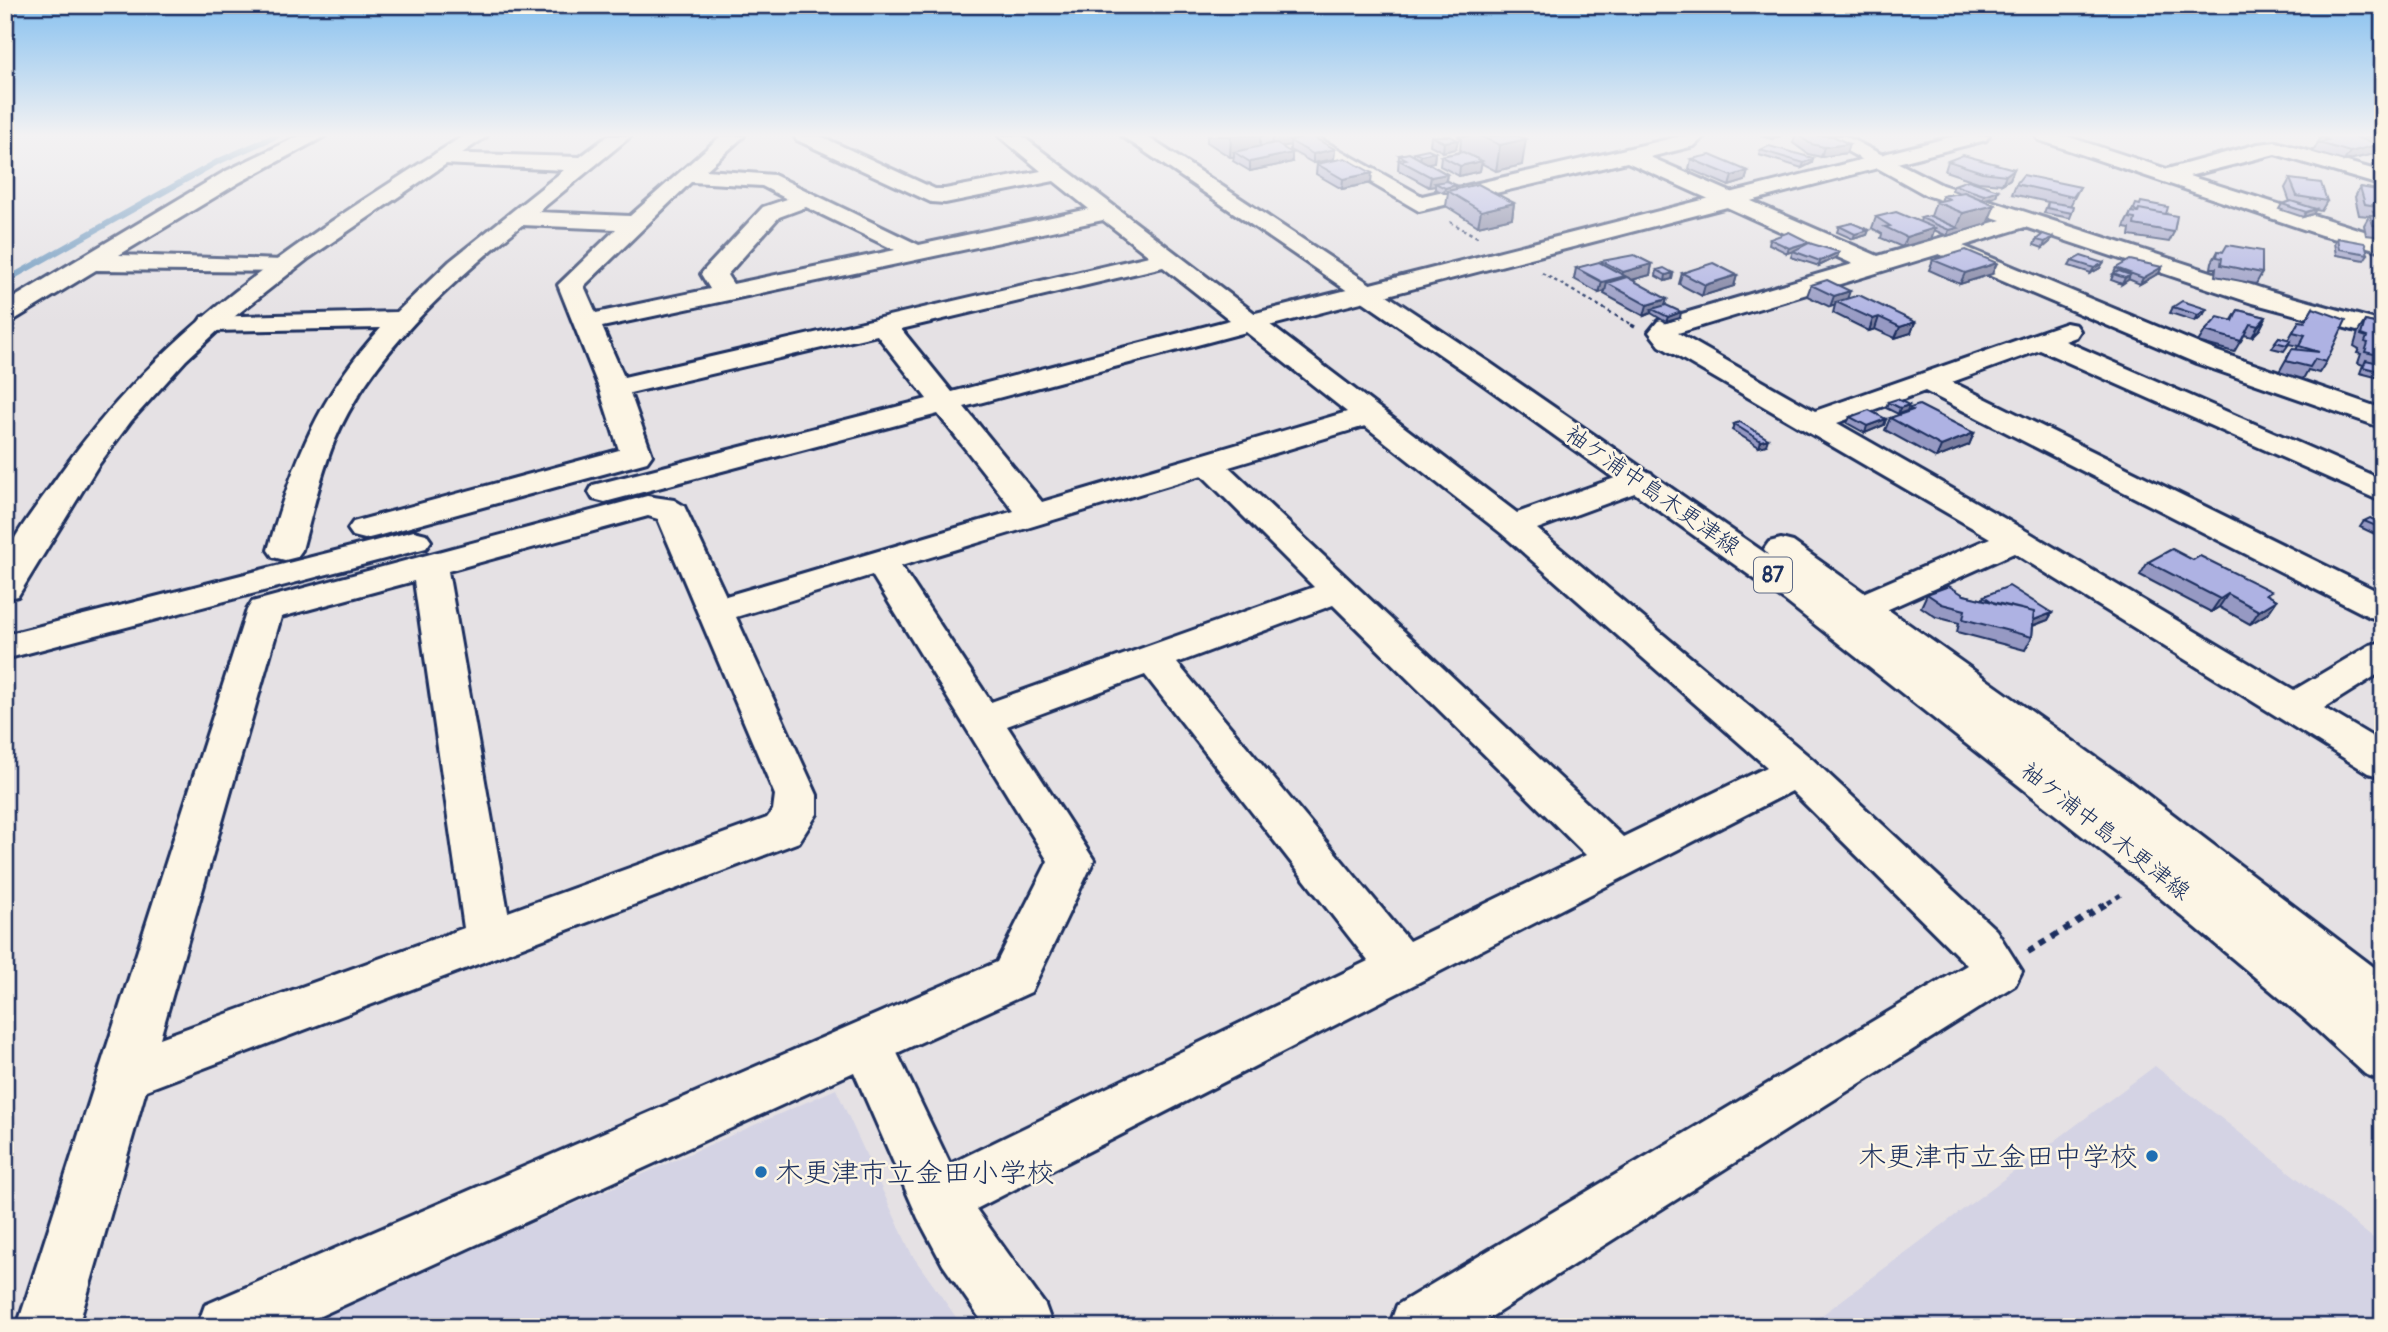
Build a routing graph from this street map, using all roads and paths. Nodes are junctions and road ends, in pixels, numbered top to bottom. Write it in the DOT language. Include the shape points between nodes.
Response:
graph roads {
  1 [pos="197,198"];
  2 [pos="385,198"];
  3 [pos="543,198"];
  4 [pos="662,198"];
  5 [pos="804,198"];
  6 [pos="1090,198"];
  7 [pos="1232,198"];
  8 [pos="1250,198"];
  9 [pos="1409,198"];
  10 [pos="1445,198"];
  11 [pos="1726,198"];
  12 [pos="1737,198"];
  13 [pos="1959,198"];
  14 [pos="2233,198"];
  15 [pos="808,200"];
  16 [pos="1730,200"];
  17 [pos="1419,204"];
  18 [pos="1108,212"];
  19 [pos="518,218"];
  20 [pos="2025,220"];
  21 [pos="636,223"];
  22 [pos="1482,240"];
  23 [pos="2383,244"];
  24 [pos="1940,246"];
  25 [pos="914,254"];
  26 [pos="1167,259"];
  27 [pos="91,262"];
  28 [pos="1875,264"];
  29 [pos="283,267"];
  30 [pos="1538,271"];
  31 [pos="1380,290"];
  32 [pos="725,293"];
  33 [pos="5,314"];
  34 [pos="2109,316"];
  35 [pos="405,320"];
  36 [pos="211,323"];
  37 [pos="585,323"];
  38 [pos="1249,323"];
  39 [pos="884,326"];
  40 [pos="2383,330"];
  41 [pos="1663,332"];
  42 [pos="2041,340"];
  43 [pos="1928,381"];
  44 [pos="614,388"];
  45 [pos="945,404"];
  46 [pos="1369,415"];
  47 [pos="2383,419"];
  48 [pos="1814,421"];
  49 [pos="1208,464"];
  50 [pos="1640,480"];
  51 [pos="2383,492"];
  52 [pos="1035,515"];
  53 [pos="1513,526"];
  54 [pos="2016,539"];
  55 [pos="881,562"];
  56 [pos="429,564"];
  57 [pos="5,589"];
  58 [pos="1337,591"];
  59 [pos="1862,607"];
  60 [pos="2383,609"];
  61 [pos="715,611"];
  62 [pos="5,647"];
  63 [pos="2383,654"];
  64 [pos="1153,659"];
  65 [pos="2295,707"];
  66 [pos="982,720"];
  67 [pos="2383,762"];
  68 [pos="1797,770"];
  69 [pos="1616,857"];
  70 [pos="2122,894"];
  71 [pos="489,938"];
  72 [pos="1401,965"];
  73 [pos="1998,971"];
  74 [pos="2383,1003"];
  75 [pos="867,1044"];
  76 [pos="2383,1058"];
  77 [pos="122,1075"];
  78 [pos="938,1199"];
  79 [pos="47,1327"];
  80 [pos="227,1327"];
  81 [pos="1023,1327"];
  82 [pos="1419,1327"];
  1 -- 27 [label="street"];
  2 -- 29 [label="street"];
  3 -- 19 [label="street"];
  4 -- 21 [label="street"];
  5 -- 15 [label="street"];
  6 -- 18 [label="street"];
  7 -- 31 [label="street, 袖ケ浦中島木更津線 / 87"];
  8 -- 31 [label="street, 袖ケ浦中島木更津線 / 87"];
  9 -- 17 [label="street"];
  10 -- 17 [label="street"];
  11 -- 16 [label="street"];
  12 -- 16 [label="street"];
  13 -- 20 [label="street"];
  14 -- 23 [label="street"];
  15 -- 25 [label="street"];
  15 -- 32 [label="street" via="771,212 713,274"];
  16 -- 28 [label="street"];
  16 -- 31 [label="street"];
  17 -- 22 [label="path"];
  18 -- 25 [label="street"];
  18 -- 26 [label="street"];
  19 -- 21 [label="street"];
  19 -- 35 [label="street" via="461,264"];
  20 -- 24 [label="street"];
  20 -- 40 [label="street" via="2261,297"];
  21 -- 37 [label="street" via="571,285"];
  24 -- 28 [label="street"];
  24 -- 34 [label="street"];
  25 -- 32 [label="street"];
  26 -- 38 [label="street"];
  26 -- 39 [label="street"];
  27 -- 29 [label="street"];
  27 -- 33 [label="street"];
  28 -- 41 [label="street"];
  29 -- 36 [label="street"];
  30 -- 41 [label="path" via="1632,326"];
  31 -- 38 [label="street"];
  31 -- 50 [label="street, 袖ケ浦中島木更津線 / 87"];
  31 -- 59 [label="street, 袖ケ浦中島木更津線 / 87" via="1581,409"];
  32 -- 37 [label="street"];
  34 -- 42 [label="street"];
  34 -- 47 [label="street" via="2206,357"];
  35 -- 36 [label="street"];
  35 -- 44 [label="street" via="327,424 306,474 285,550 636,455"];
  36 -- 57 [label="street" via="141,391 99,440 62,491"];
  37 -- 44 [label="street"];
  38 -- 45 [label="street"];
  38 -- 46 [label="street"];
  39 -- 44 [label="street"];
  39 -- 45 [label="street"];
  41 -- 48 [label="street"];
  42 -- 43 [label="street"];
  42 -- 51 [label="street"];
  43 -- 48 [label="street"];
  43 -- 60 [label="street"];
  45 -- 52 [label="street"];
  45 -- 62 [label="street"];
  46 -- 49 [label="street"];
  46 -- 53 [label="street"];
  48 -- 54 [label="street"];
  49 -- 52 [label="street"];
  49 -- 58 [label="street"];
  50 -- 53 [label="street"];
  50 -- 76 [label="street, 袖ケ浦中島木更津線 / 87" via="1797,592 2167,877"];
  52 -- 55 [label="street"];
  53 -- 68 [label="street"];
  54 -- 59 [label="street"];
  54 -- 65 [label="street"];
  55 -- 61 [label="street"];
  55 -- 66 [label="street"];
  56 -- 61 [label="street" via="647,506 662,507 672,513"];
  56 -- 71 [label="street"];
  56 -- 77 [label="street" via="265,610"];
  58 -- 64 [label="street"];
  58 -- 69 [label="street"];
  59 -- 74 [label="street, 袖ケ浦中島木更津線 / 87" via="2114,792"];
  61 -- 71 [label="street" via="796,795 795,814 783,830"];
  63 -- 65 [label="street"];
  64 -- 66 [label="street"];
  64 -- 72 [label="street"];
  65 -- 67 [label="street"];
  66 -- 75 [label="street" via="1071,860 1014,977"];
  68 -- 69 [label="street"];
  68 -- 73 [label="street" via="1979,944"];
  69 -- 72 [label="street"];
  70 -- 73 [label="path"];
  71 -- 77 [label="street"];
  72 -- 78 [label="street"];
  73 -- 82 [label="street"];
  75 -- 78 [label="street"];
  75 -- 80 [label="street"];
  77 -- 79 [label="street"];
  78 -- 81 [label="street" via="964,1245"];
}
